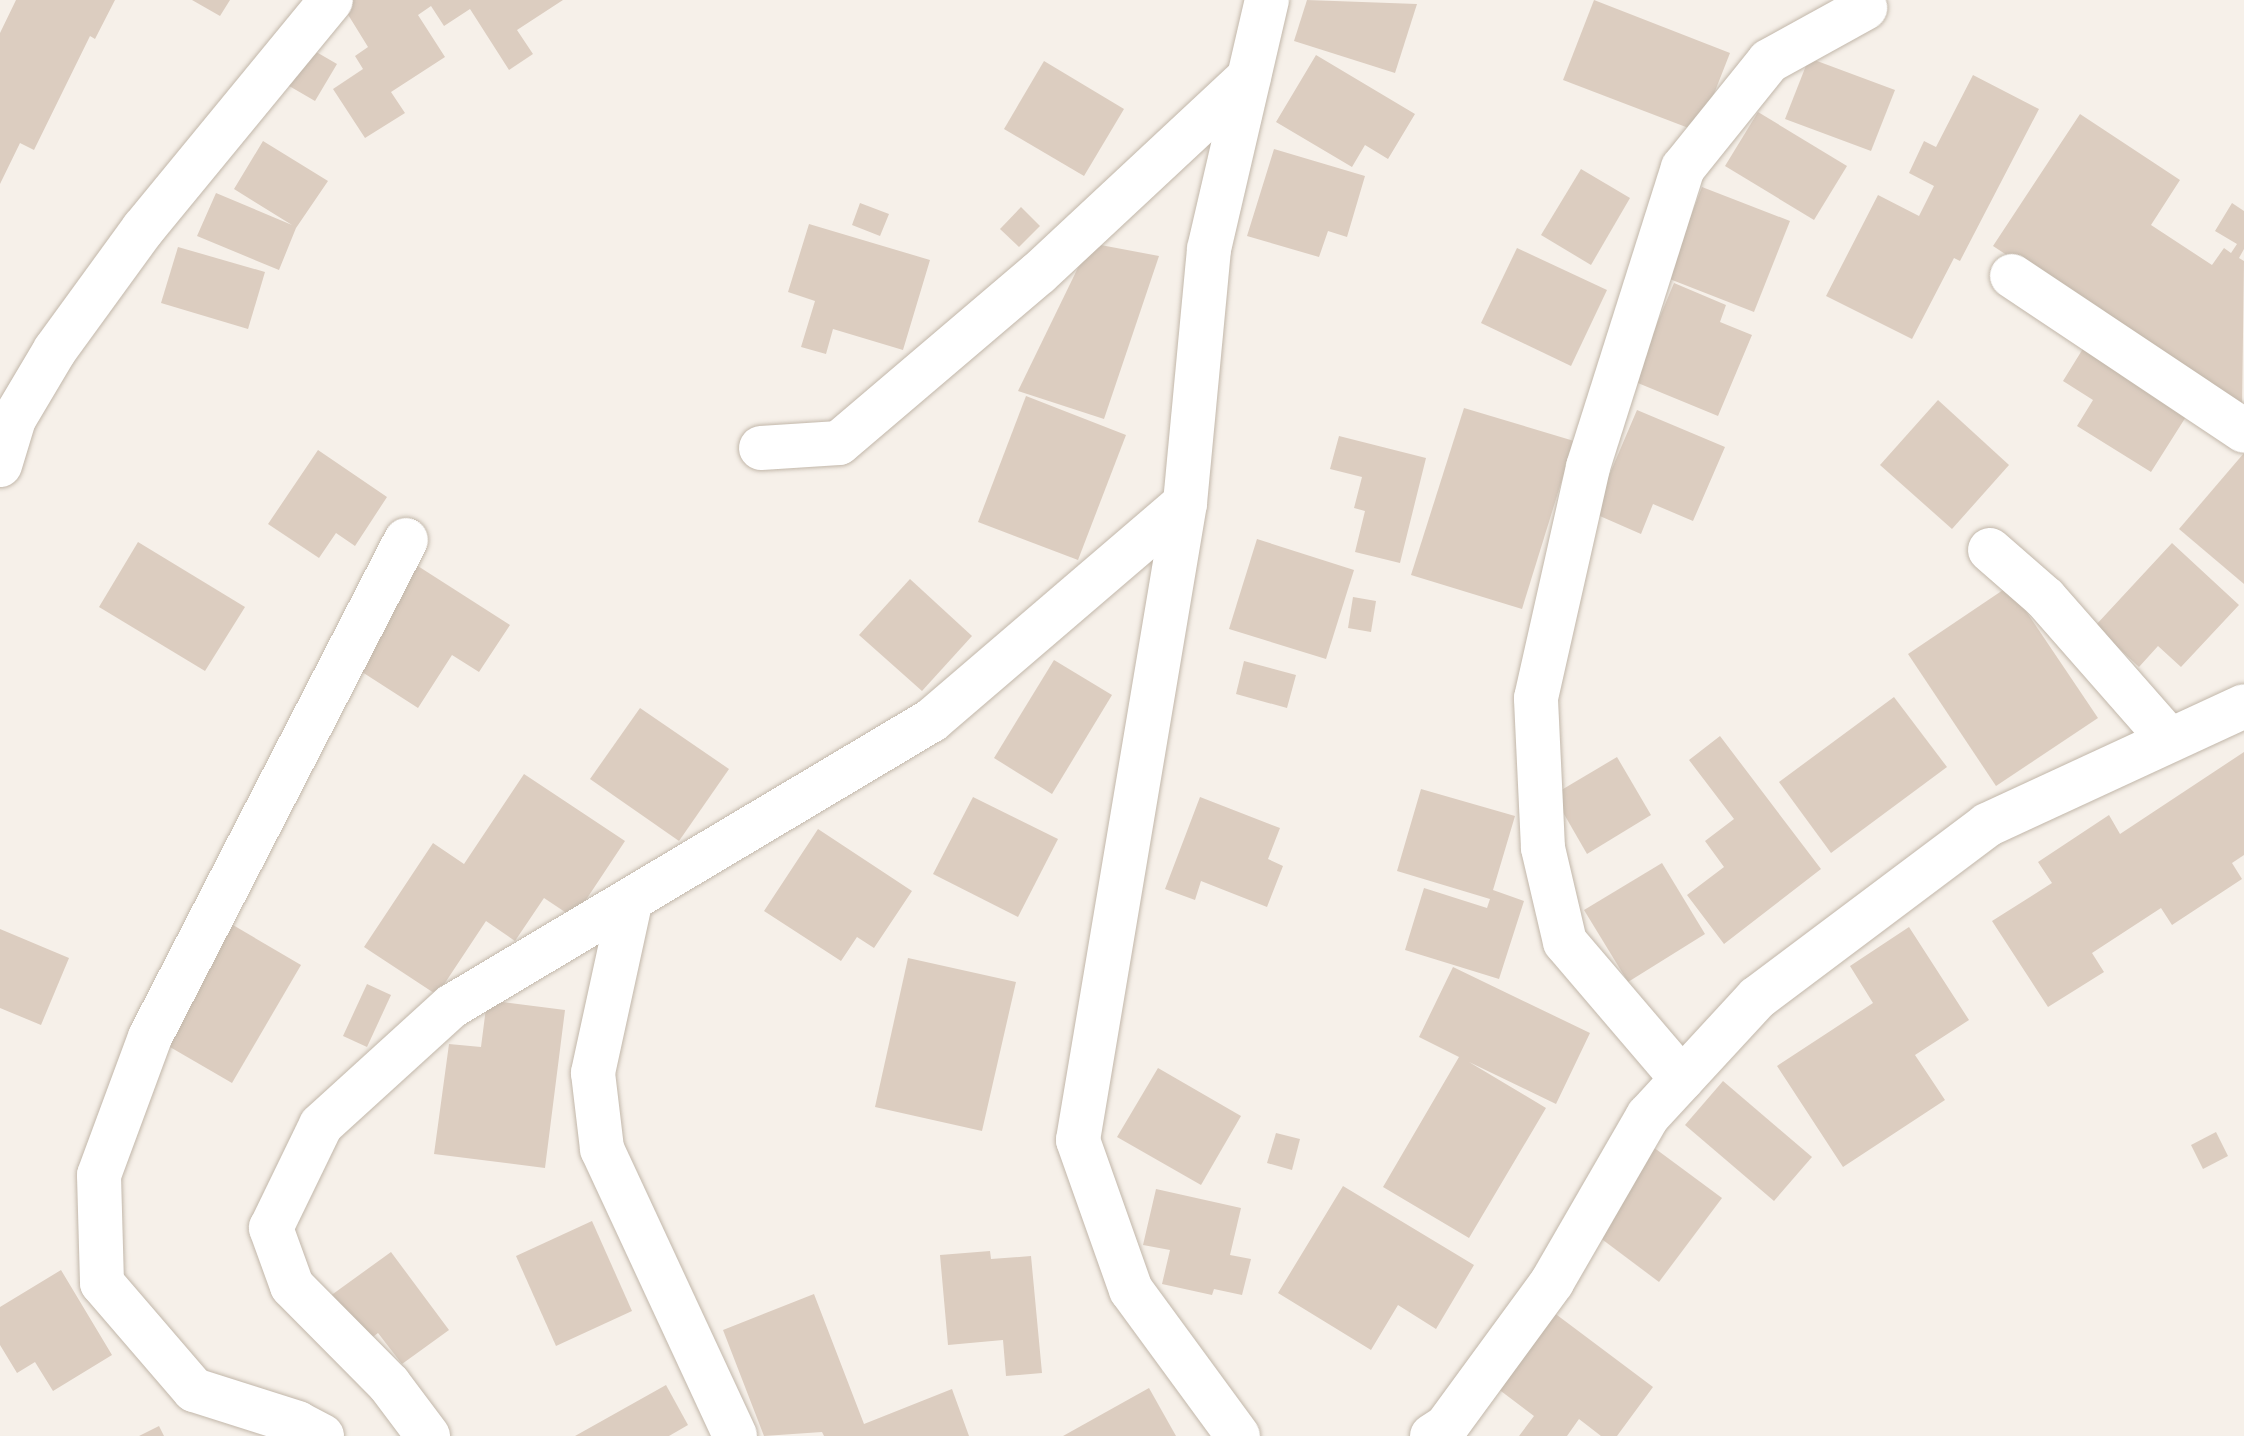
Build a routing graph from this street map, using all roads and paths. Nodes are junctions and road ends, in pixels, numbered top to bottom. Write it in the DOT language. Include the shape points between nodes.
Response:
graph roads {
  1 [pos="331,0"];
  2 [pos="1267,0"];
  3 [pos="1865,8"];
  4 [pos="1249,77"];
  5 [pos="2012,276"];
  6 [pos="2244,431"];
  7 [pos="761,448"];
  8 [pos="0,465"];
  9 [pos="1185,503"];
  10 [pos="406,540"];
  11 [pos="1990,550"];
  12 [pos="2244,706"];
  13 [pos="2167,737"];
  14 [pos="630,903"];
  15 [pos="1682,1079"];
  16 [pos="322,1436"];
  17 [pos="428,1436"];
  18 [pos="735,1436"];
  19 [pos="1238,1436"];
  20 [pos="1432,1436"];
  1 -- 8 [label="street" via="143,229 55,350 14,419"];
  2 -- 4 [label="street"];
  3 -- 15 [label="street" via="1769,61 1683,168 1588,467 1536,698 1543,848 1565,942"];
  4 -- 7 [label="street" via="1039,273 839,443"];
  4 -- 9 [label="street" via="1209,249"];
  5 -- 6 [label="street"];
  9 -- 14 [label="street" via="932,720"];
  9 -- 19 [label="street" via="1078,1140 1131,1290"];
  10 -- 16 [label="street" via="150,1037 99,1175 102,1283 194,1390 298,1423"];
  11 -- 13 [label="street" via="2045,598"];
  12 -- 13 [label="street"];
  13 -- 15 [label="street" via="1987,825 1757,998"];
  14 -- 17 [label="street" via="452,1006 321,1125 271,1228 292,1286 389,1384"];
  14 -- 18 [label="street" via="593,1073 602,1149"];
  15 -- 20 [label="street" via="1648,1116 1552,1282 1446,1427"];
}
